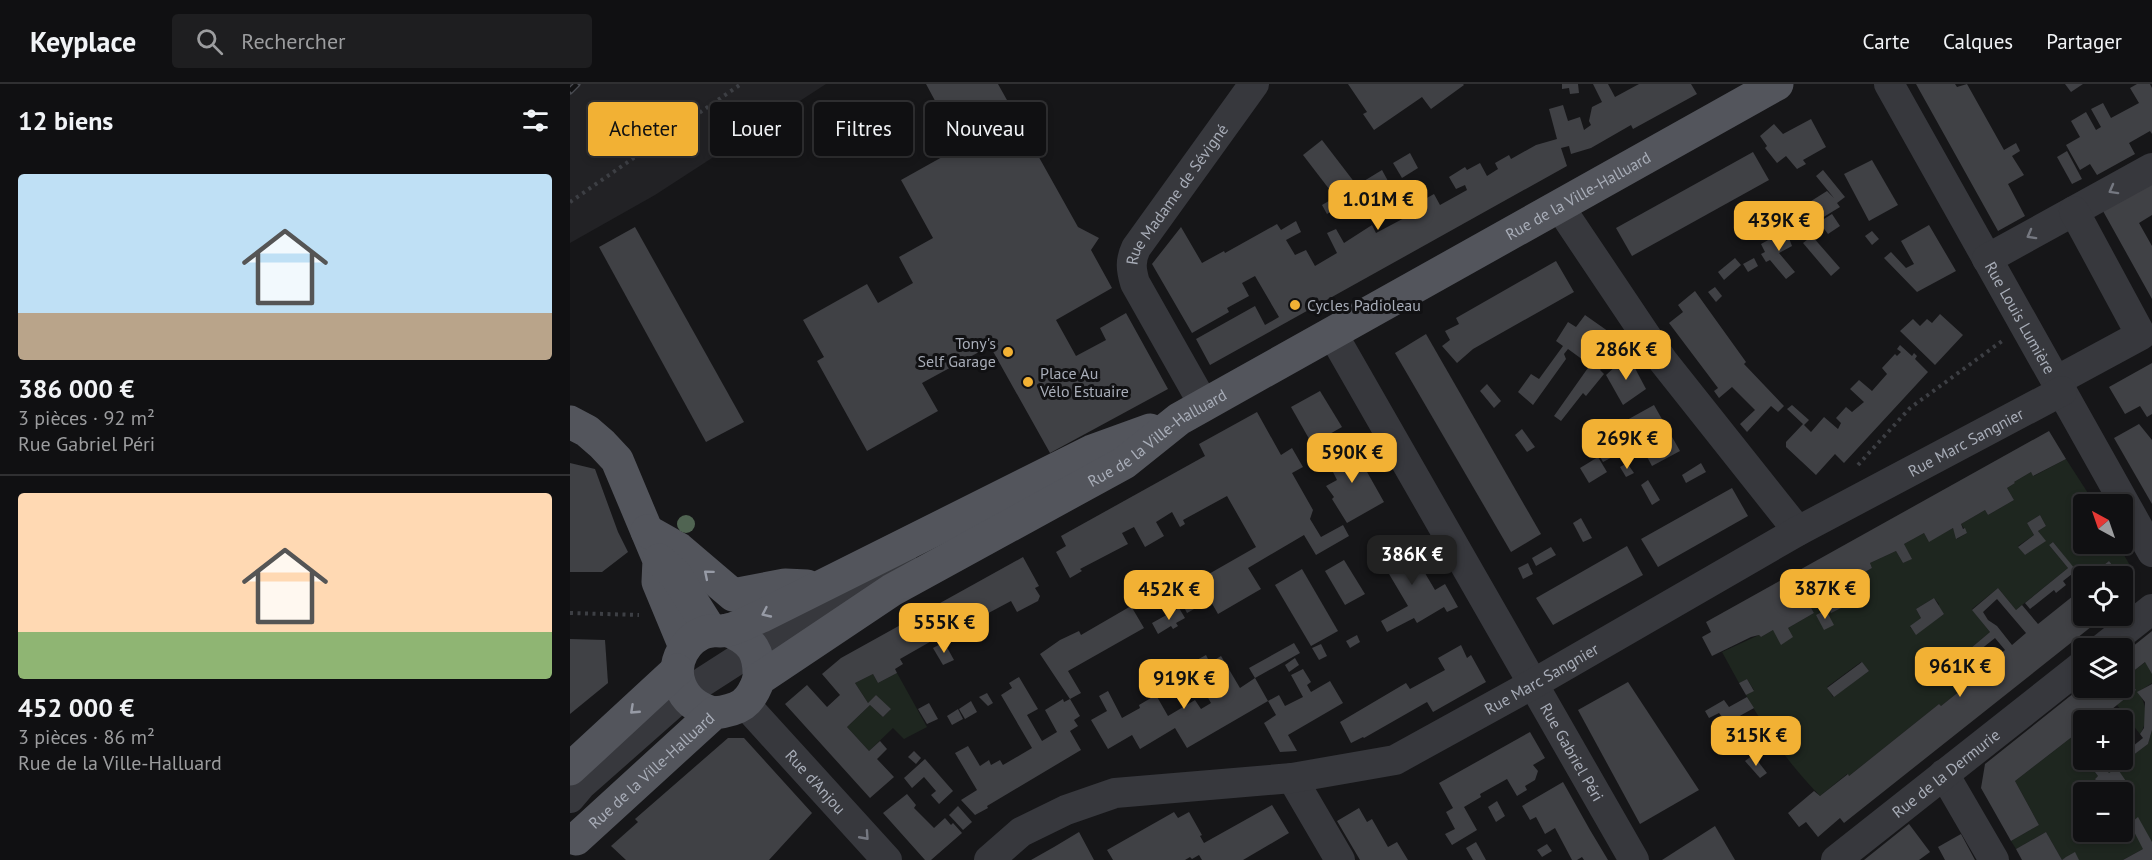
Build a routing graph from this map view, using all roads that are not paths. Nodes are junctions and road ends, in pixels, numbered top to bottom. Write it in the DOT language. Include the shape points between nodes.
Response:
graph roads {
  1 [pos="1254,84"];
  2 [pos="1777,84"];
  3 [pos="1889,84"];
  4 [pos="2152,168"];
  5 [pos="1559,206"];
  6 [pos="2074,211"];
  7 [pos="1987,258"];
  8 [pos="1332,333"];
  9 [pos="2059,386"];
  10 [pos="1192,412"];
  11 [pos="570,422"];
  12 [pos="1798,531"];
  13 [pos="653,545"];
  14 [pos="2152,552"];
  15 [pos="820,587"];
  16 [pos="2152,609"];
  17 [pos="2116,638"];
  18 [pos="697,654"];
  19 [pos="2073,673"];
  20 [pos="753,677"];
  21 [pos="1533,684"];
  22 [pos="714,713"];
  23 [pos="570,769"];
  24 [pos="1944,774"];
  25 [pos="1292,778"];
  26 [pos="570,798"];
  27 [pos="573,841"];
  28 [pos="886,860"];
  29 [pos="989,860"];
  30 [pos="1340,860"];
  31 [pos="1634,860"];
  32 [pos="1836,860"];
  33 [pos="1994,860"];
  1 -- 10 [label="street, Rue Madame de Sévigné" via="1136,248 1130,266"];
  2 -- 5 [label="main road, Rue de la Ville-Halluard"];
  3 -- 7 [label="street, Rue Louis Lumière"];
  4 -- 6 [label="street, one-way"];
  5 -- 8 [label="main road, Rue de la Ville-Halluard"];
  5 -- 12 [label="street" via="1663,361"];
  6 -- 7 [label="street, one-way"];
  6 -- 9 [label="street, Rue Marc Sangnier" via="2141,335"];
  7 -- 9 [label="street, Rue Louis Lumière"];
  8 -- 10 [label="main road, Rue de la Ville-Halluard"];
  8 -- 21 [label="street, Rue Gabriel Péri"];
  9 -- 12 [label="street, Rue Marc Sangnier"];
  9 -- 14 [label="street, Rue Louis Lumière"];
  10 -- 15 [label="main road" via="1092,451"];
  10 -- 20 [label="main road, Rue de la Ville-Halluard" via="1124,463 892,590"];
  11 -- 13 [label="main road" via="587,431 617,460"];
  12 -- 21 [label="street, Rue Marc Sangnier"];
  15 -- 13 [label="main road, one-way" via="785,585 732,595 679,549"];
  13 -- 18 [label="main road" via="658,582"];
  15 -- 18 [label="main road, one-way"];
  16 -- 17 [label="street"];
  18 -- 20 [label="street"];
  18 -- 20 [label="main road" via="747,640"];
  18 -- 22 [label="main road" via="692,703"];
  18 -- 23 [label="main road, one-way"];
  18 -- 26 [label="street"];
  19 -- 24 [label="street, Rue de la Dermurie"];
  20 -- 22 [label="main road, Rue de la Ville-Halluard" via="730,711"];
  20 -- 28 [label="street, Rue d'Anjou, one-way"];
  21 -- 25 [label="street, Rue Marc Sangnier" via="1395,759"];
  21 -- 31 [label="street, Rue Gabriel Péri"];
  22 -- 27 [label="main road, Rue de la Ville-Halluard"];
  24 -- 32 [label="street, Rue de la Dermurie"];
  24 -- 33 [label="street"];
  25 -- 29 [label="street, Rue Marc Sangnier" via="1115,793 1066,810 1022,832"];
  25 -- 30 [label="street"];
}
